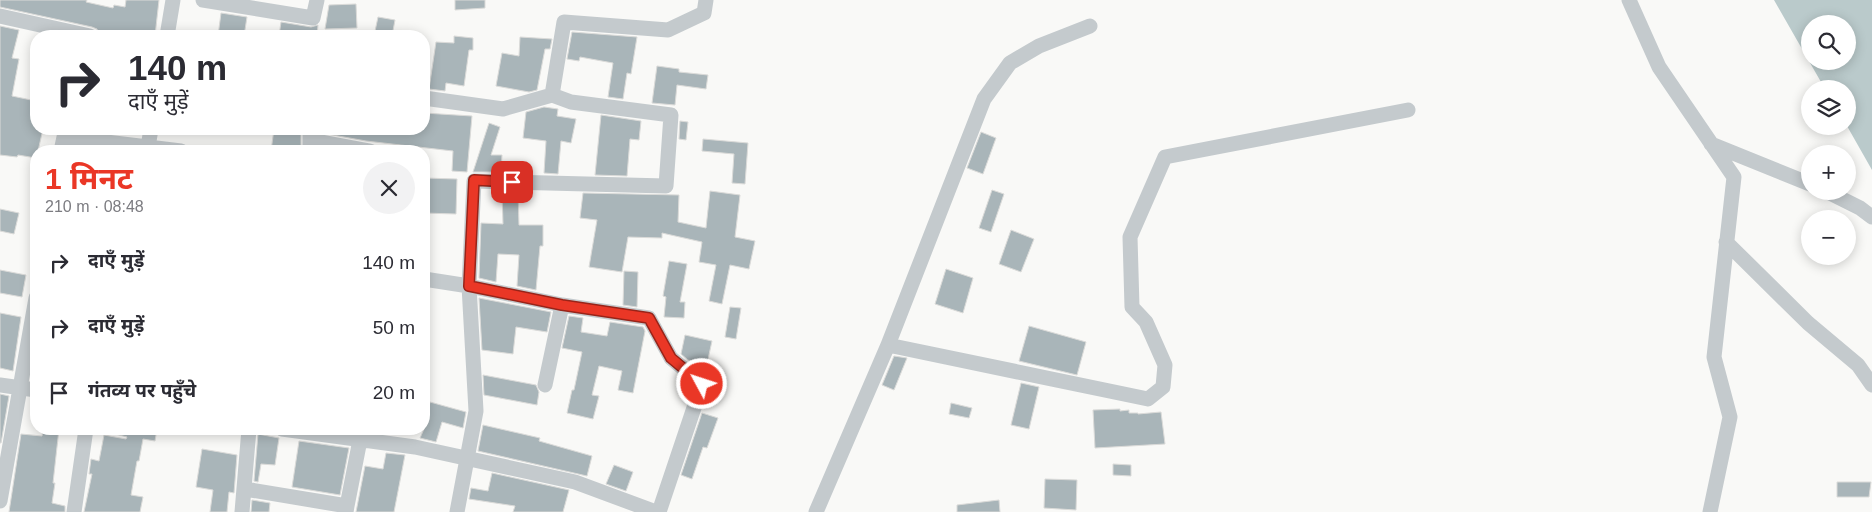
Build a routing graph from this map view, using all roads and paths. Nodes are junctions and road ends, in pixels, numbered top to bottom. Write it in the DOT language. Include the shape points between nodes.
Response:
graph roads {
  1 [pos="173,0"];
  2 [pos="203,0"];
  3 [pos="317,0"];
  4 [pos="706,0"];
  5 [pos="1629,0"];
  6 [pos="0,16"];
  7 [pos="1090,26"];
  8 [pos="63,30"];
  9 [pos="168,30"];
  10 [pos="552,95"];
  11 [pos="430,99"];
  12 [pos="1408,110"];
  13 [pos="310,140"];
  14 [pos="1711,144"];
  15 [pos="62,145"];
  16 [pos="131,145"];
  17 [pos="337,145"];
  18 [pos="1801,180"];
  19 [pos="1844,200"];
  20 [pos="1872,217"];
  21 [pos="1726,242"];
  22 [pos="430,280"];
  23 [pos="469,286"];
  24 [pos="562,305"];
  25 [pos="30,334"];
  26 [pos="888,345"];
  27 [pos="0,385"];
  28 [pos="544,385"];
  29 [pos="1872,385"];
  30 [pos="21,388"];
  31 [pos="30,389"];
  32 [pos="85,435"];
  33 [pos="250,435"];
  34 [pos="325,435"];
  35 [pos="360,440"];
  36 [pos="466,460"];
  37 [pos="245,489"];
  38 [pos="0,500"];
  39 [pos="347,509"];
  40 [pos="1714,511"];
  41 [pos="74,512"];
  42 [pos="242,512"];
  43 [pos="457,512"];
  44 [pos="658,512"];
  45 [pos="816,512"];
  1 -- 9 [label="street"];
  2 -- 3 [label="street" via="313,18"];
  4 -- 10 [label="street" via="704,13 668,30 564,22"];
  5 -- 14 [label="street" via="1659,67"];
  6 -- 8 [label="street"];
  7 -- 26 [label="street" via="1039,46 1010,64 984,99"];
  10 -- 11 [label="street" via="503,108"];
  10 -- 23 [label="street" via="571,102 671,115 666,186 474,180"];
  12 -- 26 [label="street" via="1165,157 1130,237 1132,307 1146,322 1165,365 1163,387 1148,399"];
  13 -- 17 [label="street"];
  14 -- 18 [label="street"];
  14 -- 21 [label="street" via="1734,177"];
  15 -- 16 [label="street" via="64,137"];
  19 -- 20 [label="street"];
  21 -- 29 [label="street" via="1808,323 1858,365"];
  21 -- 40 [label="street" via="1714,357 1730,417"];
  22 -- 23 [label="street"];
  23 -- 24 [label="street"];
  23 -- 36 [label="street" via="476,411"];
  24 -- 28 [label="street"];
  24 -- 44 [label="street" via="649,318 671,358 702,384"];
  25 -- 30 [label="street"];
  26 -- 45 [label="street"];
  27 -- 30 [label="street"];
  30 -- 31 [label="street"];
  30 -- 38 [label="street"];
  32 -- 41 [label="street"];
  33 -- 37 [label="street"];
  34 -- 35 [label="street"];
  35 -- 36 [label="street" via="414,447"];
  35 -- 39 [label="street"];
  36 -- 43 [label="street"];
  36 -- 44 [label="street" via="575,482"];
  37 -- 39 [label="street"];
  37 -- 42 [label="street"];
}
